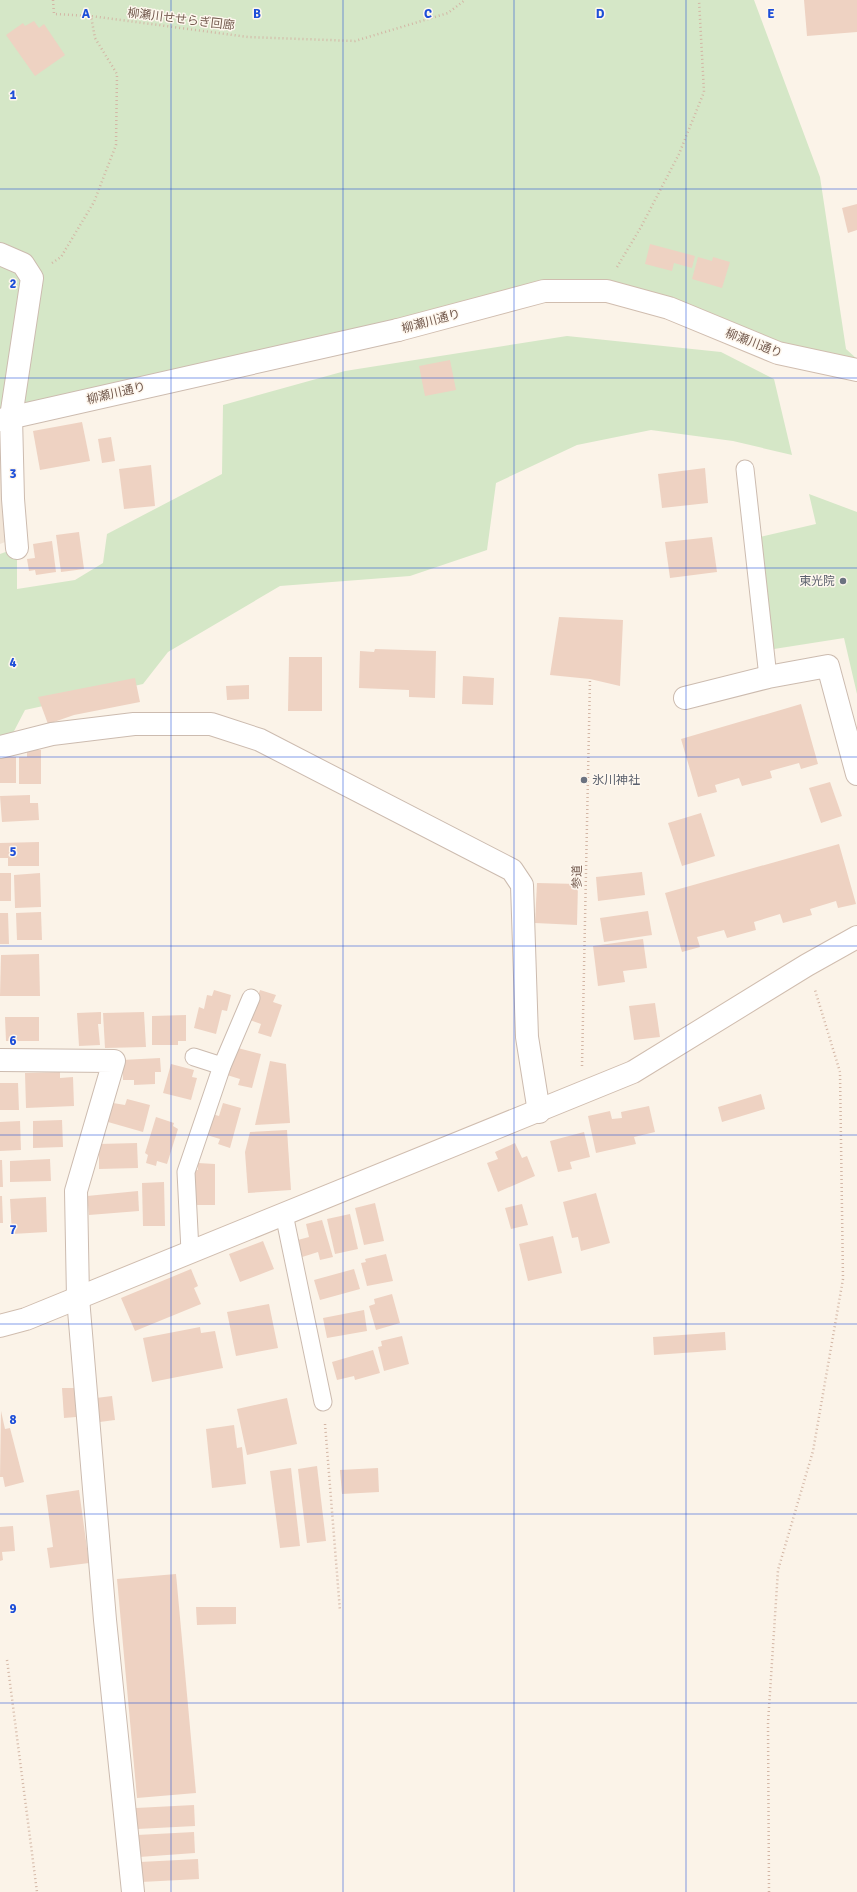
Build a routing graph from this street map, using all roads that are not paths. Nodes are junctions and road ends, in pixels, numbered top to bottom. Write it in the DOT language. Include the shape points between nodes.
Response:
graph roads {
  1 [pos="0,254"];
  2 [pos="857,370"];
  3 [pos="5,418"];
  4 [pos="745,469"];
  5 [pos="17,548"];
  6 [pos="768,677"];
  7 [pos="685,698"];
  8 [pos="0,747"];
  9 [pos="857,774"];
  10 [pos="857,937"];
  11 [pos="251,998"];
  12 [pos="194,1057"];
  13 [pos="0,1060"];
  14 [pos="222,1066"];
  15 [pos="539,1112"];
  16 [pos="284,1214"];
  17 [pos="190,1251"];
  18 [pos="78,1298"];
  19 [pos="0,1326"];
  20 [pos="323,1402"];
  21 [pos="133,1892"];
  1 -- 3 [label="street" via="23,264 32,278"];
  2 -- 3 [label="street, 柳瀬川通り" via="778,353 669,308 607,291 544,291 398,330"];
  3 -- 5 [label="street"];
  4 -- 6 [label="lane"];
  6 -- 7 [label="street"];
  6 -- 9 [label="street" via="828,666"];
  8 -- 15 [label="street" via="52,734 134,724 211,724 260,740 512,870 522,885 527,1037"];
  10 -- 15 [label="street" via="633,1072"];
  11 -- 14 [label="lane"];
  12 -- 14 [label="lane"];
  13 -- 18 [label="street" via="114,1061 76,1191"];
  14 -- 17 [label="lane" via="186,1172"];
  15 -- 16 [label="street"];
  16 -- 17 [label="street"];
  16 -- 20 [label="lane"];
  17 -- 18 [label="street"];
  18 -- 19 [label="street" via="26,1319"];
  18 -- 21 [label="street" via="105,1620"];
}
